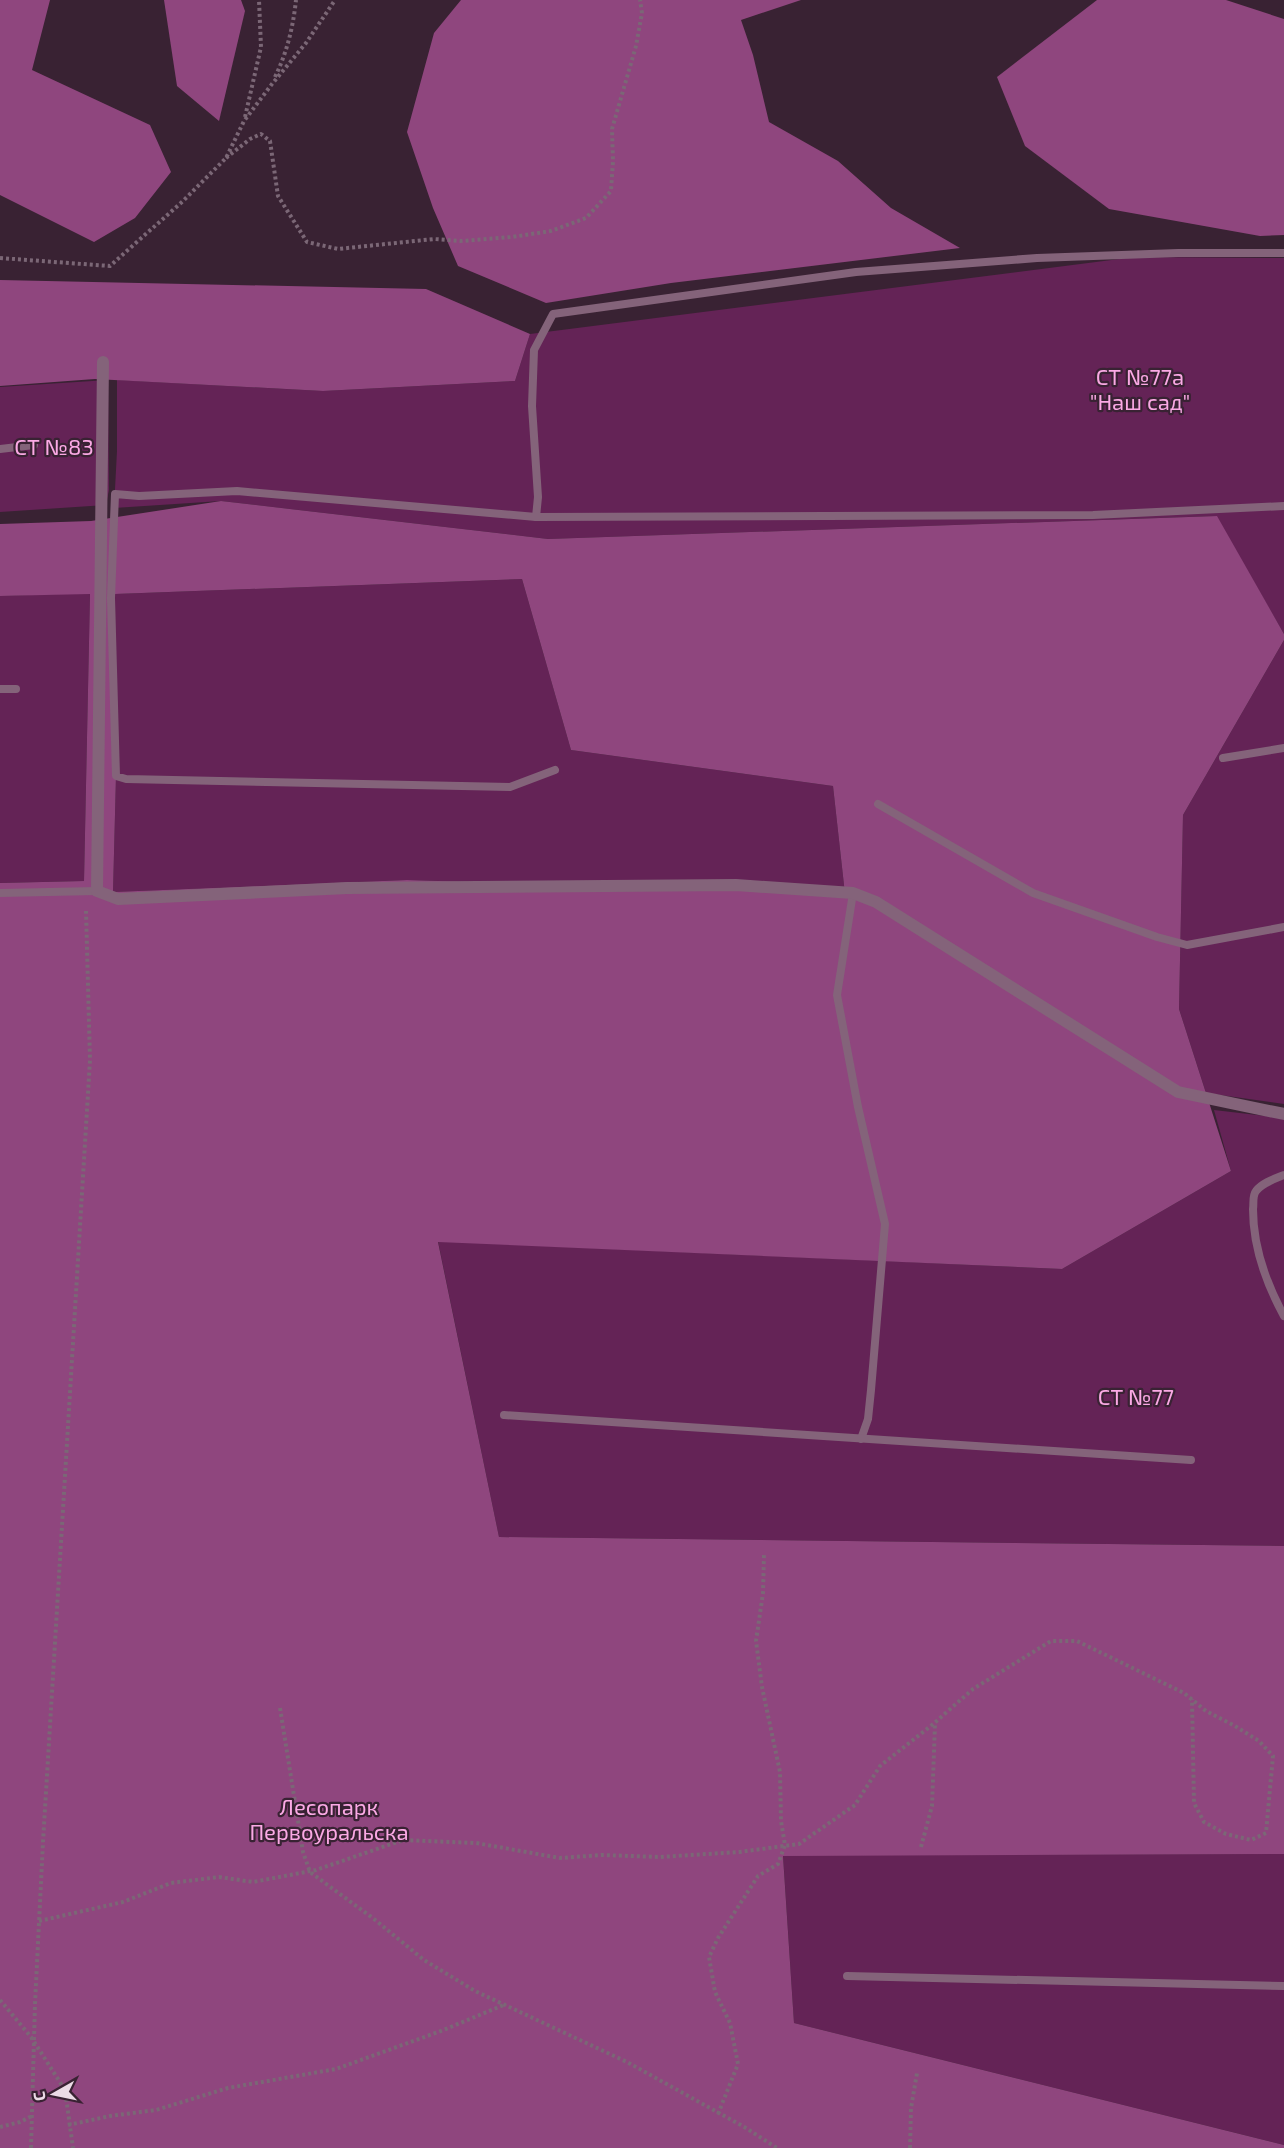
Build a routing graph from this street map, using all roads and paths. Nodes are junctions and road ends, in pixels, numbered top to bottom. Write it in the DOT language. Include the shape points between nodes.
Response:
graph roads {
  1 [pos="259,0"];
  2 [pos="296,0"];
  3 [pos="335,0"];
  4 [pos="640,0"];
  5 [pos="272,84"];
  6 [pos="244,121"];
  7 [pos="226,158"];
  8 [pos="1284,253"];
  9 [pos="0,258"];
  10 [pos="103,362"];
  11 [pos="34,445"];
  12 [pos="0,449"];
  13 [pos="1284,506"];
  14 [pos="536,517"];
  15 [pos="0,689"];
  16 [pos="16,689"];
  17 [pos="1284,748"];
  18 [pos="1223,758"];
  19 [pos="555,770"];
  20 [pos="878,804"];
  21 [pos="97,891"];
  22 [pos="0,893"];
  23 [pos="854,893"];
  24 [pos="86,911"];
  25 [pos="1284,927"];
  26 [pos="1284,1114"];
  27 [pos="1284,1175"];
  28 [pos="1284,1316"];
  29 [pos="504,1415"];
  30 [pos="861,1439"];
  31 [pos="1191,1460"];
  32 [pos="764,1555"];
  33 [pos="1192,1699"];
  34 [pos="280,1708"];
  35 [pos="935,1723"];
  36 [pos="785,1845"];
  37 [pos="921,1847"];
  38 [pos="310,1872"];
  39 [pos="39,1921"];
  40 [pos="847,1976"];
  41 [pos="1284,1986"];
  42 [pos="0,2000"];
  43 [pos="506,2004"];
  44 [pos="34,2041"];
  45 [pos="917,2073"];
  46 [pos="718,2114"];
  47 [pos="32,2116"];
  48 [pos="68,2125"];
  49 [pos="0,2127"];
  50 [pos="31,2148"];
  51 [pos="73,2148"];
  52 [pos="777,2148"];
  53 [pos="910,2148"];
  1 -- 6 [label="path" via="261,47"];
  2 -- 5 [label="path" via="285,56"];
  3 -- 5 [label="path"];
  4 -- 7 [label="path" via="642,13 636,46 612,129 611,191 586,218 551,231 512,237 434,239 338,249 307,242 278,196 270,141 261,134"];
  5 -- 6 [label="path"];
  6 -- 7 [label="path"];
  7 -- 9 [label="path" via="110,266"];
  8 -- 14 [label="lane" via="1037,258 856,272 553,314 534,350"];
  10 -- 21 [label="street"];
  11 -- 12 [label="lane"];
  13 -- 14 [label="lane" via="1093,515"];
  14 -- 19 [label="lane" via="237,491 115,494 111,598 116,776 510,787"];
  15 -- 16 [label="lane"];
  17 -- 18 [label="lane"];
  20 -- 25 [label="lane" via="1033,893 1157,938 1187,945"];
  21 -- 22 [label="lane"];
  21 -- 23 [label="street" via="118,899 347,888 736,885"];
  23 -- 26 [label="street" via="876,902 1178,1092"];
  23 -- 30 [label="lane" via="837,995 885,1224 872,1390"];
  24 -- 39 [label="path" via="90,1060"];
  27 -- 28 [label="lane" via="1256,1190 1253,1230 1260,1262"];
  29 -- 30 [label="lane"];
  30 -- 31 [label="lane"];
  32 -- 36 [label="path" via="756,1641 780,1772"];
  33 -- 33 [label="path" via="1259,1741 1273,1756 1266,1833 1251,1840 1226,1834 1204,1822 1199,1813 1194,1803"];
  33 -- 35 [label="path" via="1077,1641 1050,1641 972,1689"];
  34 -- 38 [label="path" via="303,1852"];
  35 -- 36 [label="path" via="880,1766 855,1804 799,1844"];
  35 -- 37 [label="path" via="932,1806"];
  36 -- 38 [label="path" via="660,1857 560,1858 476,1843 403,1840"];
  36 -- 46 [label="path" via="778,1864 758,1876 709,1957 715,1992 730,2023 738,2064"];
  38 -- 39 [label="path" via="253,1882 219,1877 171,1883 123,1902"];
  38 -- 43 [label="path" via="424,1960"];
  39 -- 44 [label="path"];
  40 -- 41 [label="lane"];
  42 -- 44 [label="path"];
  43 -- 46 [label="path" via="627,2062"];
  43 -- 48 [label="path" via="336,2069 228,2088 156,2110"];
  44 -- 47 [label="path"];
  44 -- 48 [label="path" via="65,2090"];
  45 -- 53 [label="path"];
  46 -- 52 [label="path"];
  47 -- 49 [label="path"];
  47 -- 50 [label="path"];
  48 -- 51 [label="path"];
}
